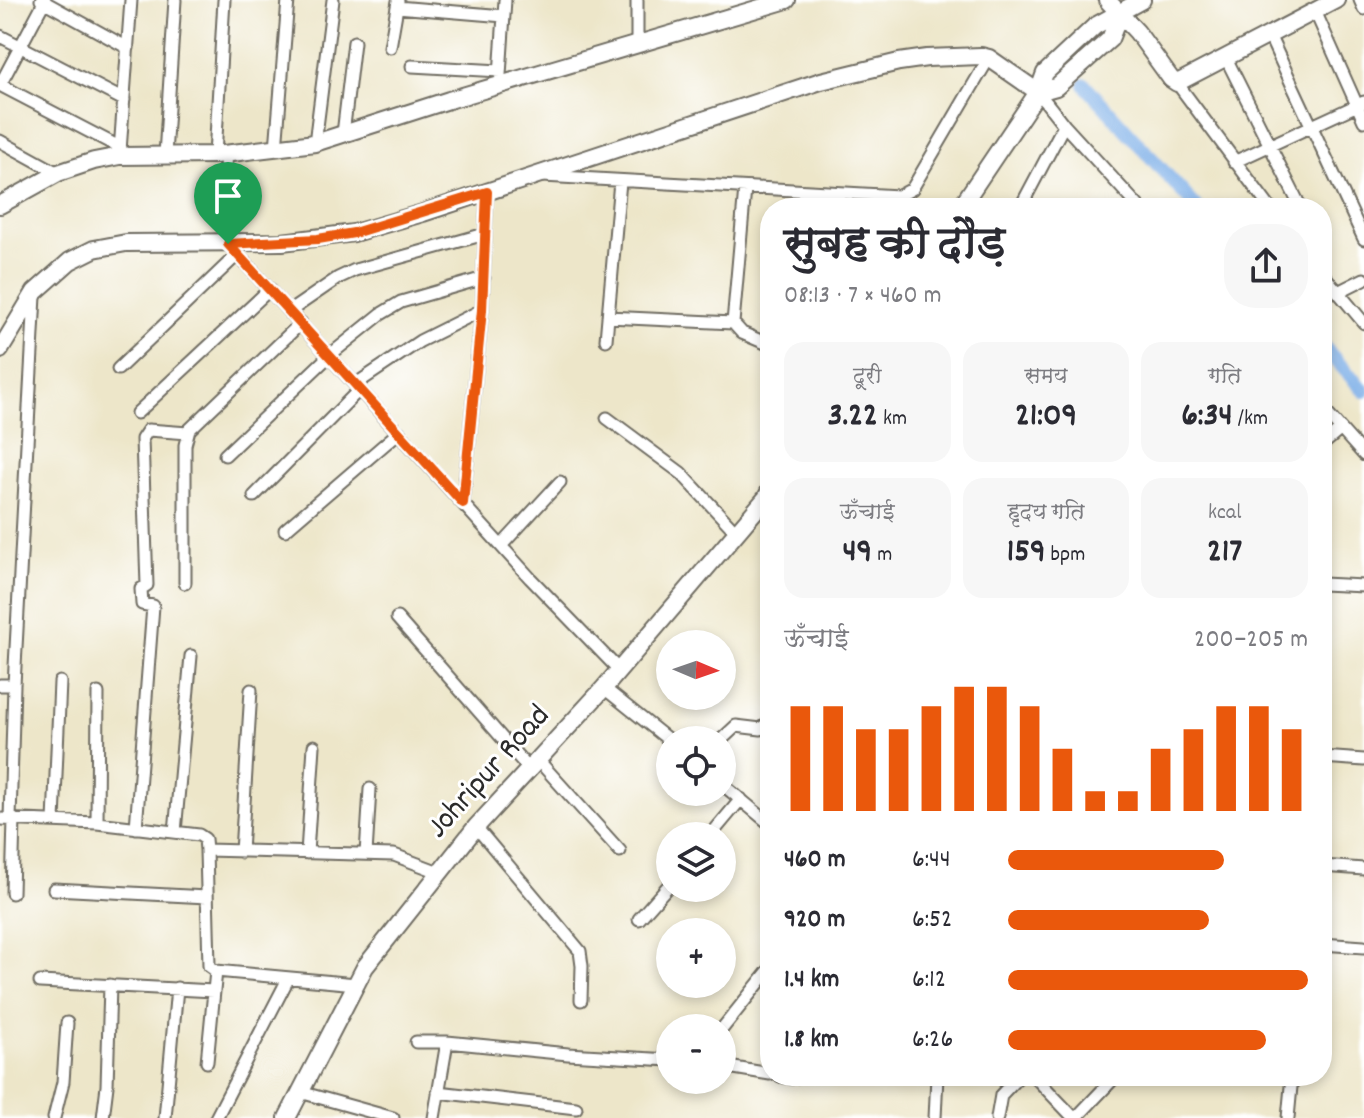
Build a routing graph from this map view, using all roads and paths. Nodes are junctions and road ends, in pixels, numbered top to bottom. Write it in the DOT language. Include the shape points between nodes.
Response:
graph roads {
  1 [pos="131,0"];
  2 [pos="175,0"];
  3 [pos="224,0"];
  4 [pos="288,0"];
  5 [pos="333,0"];
  6 [pos="505,0"];
  7 [pos="637,0"];
  8 [pos="787,0"];
  9 [pos="1107,0"];
  10 [pos="1142,0"];
  11 [pos="1336,0"];
  12 [pos="1360,0"];
  13 [pos="43,1"];
  14 [pos="398,3"];
  15 [pos="1312,5"];
  16 [pos="1364,9"];
  17 [pos="1120,14"];
  18 [pos="504,16"];
  19 [pos="1269,35"];
  20 [pos="0,36"];
  21 [pos="354,42"];
  22 [pos="20,45"];
  23 [pos="637,45"];
  24 [pos="390,47"];
  25 [pos="128,48"];
  26 [pos="989,58"];
  27 [pos="1226,58"];
  28 [pos="412,66"];
  29 [pos="500,78"];
  30 [pos="1051,80"];
  31 [pos="1177,83"];
  32 [pos="1038,92"];
  33 [pos="124,100"];
  34 [pos="1360,104"];
  35 [pos="1364,121"];
  36 [pos="1064,125"];
  37 [pos="1312,127"];
  38 [pos="343,134"];
  39 [pos="0,141"];
  40 [pos="315,143"];
  41 [pos="1268,147"];
  42 [pos="276,149"];
  43 [pos="120,152"];
  44 [pos="220,154"];
  45 [pos="165,155"];
  46 [pos="1234,162"];
  47 [pos="58,173"];
  48 [pos="534,176"];
  49 [pos="620,181"];
  50 [pos="745,189"];
  51 [pos="487,192"];
  52 [pos="967,198"];
  53 [pos="1029,198"];
  54 [pos="1131,198"];
  55 [pos="1262,198"];
  56 [pos="1296,198"];
  57 [pos="0,205"];
  58 [pos="485,234"];
  59 [pos="1364,239"];
  60 [pos="233,249"];
  61 [pos="484,278"];
  62 [pos="1364,279"];
  63 [pos="1332,285"];
  64 [pos="270,289"];
  65 [pos="35,292"];
  66 [pos="1338,292"];
  67 [pos="482,310"];
  68 [pos="290,311"];
  69 [pos="608,317"];
  70 [pos="301,323"];
  71 [pos="733,323"];
  72 [pos="1364,323"];
  73 [pos="606,340"];
  74 [pos="760,341"];
  75 [pos="0,350"];
  76 [pos="330,355"];
  77 [pos="118,369"];
  78 [pos="358,387"];
  79 [pos="137,413"];
  80 [pos="607,418"];
  81 [pos="1332,419"];
  82 [pos="1341,429"];
  83 [pos="399,432"];
  84 [pos="188,433"];
  85 [pos="1332,437"];
  86 [pos="225,455"];
  87 [pos="1364,455"];
  88 [pos="560,482"];
  89 [pos="254,496"];
  90 [pos="463,503"];
  91 [pos="760,505"];
  92 [pos="285,530"];
  93 [pos="737,533"];
  94 [pos="501,546"];
  95 [pos="185,583"];
  96 [pos="1332,584"];
  97 [pos="1364,586"];
  98 [pos="397,618"];
  99 [pos="191,656"];
  100 [pos="619,670"];
  101 [pos="60,682"];
  102 [pos="0,685"];
  103 [pos="14,685"];
  104 [pos="604,688"];
  105 [pos="251,690"];
  106 [pos="98,693"];
  107 [pos="736,726"];
  108 [pos="760,729"];
  109 [pos="656,730"];
  110 [pos="314,746"];
  111 [pos="1332,758"];
  112 [pos="1364,760"];
  113 [pos="534,765"];
  114 [pos="370,789"];
  115 [pos="736,795"];
  116 [pos="741,799"];
  117 [pos="760,815"];
  118 [pos="8,819"];
  119 [pos="54,821"];
  120 [pos="722,822"];
  121 [pos="97,823"];
  122 [pos="476,827"];
  123 [pos="136,828"];
  124 [pos="175,832"];
  125 [pos="206,850"];
  126 [pos="620,851"];
  127 [pos="241,852"];
  128 [pos="307,853"];
  129 [pos="366,854"];
  130 [pos="1332,867"];
  131 [pos="1364,869"];
  132 [pos="439,872"];
  133 [pos="54,889"];
  134 [pos="12,893"];
  135 [pos="207,897"];
  136 [pos="656,900"];
  137 [pos="639,919"];
  138 [pos="1332,945"];
  139 [pos="1364,947"];
  140 [pos="216,971"];
  141 [pos="288,979"];
  142 [pos="40,982"];
  143 [pos="760,982"];
  144 [pos="356,984"];
  145 [pos="110,985"];
  146 [pos="177,988"];
  147 [pos="214,991"];
  148 [pos="581,1000"];
  149 [pos="734,1014"];
  150 [pos="67,1023"];
  151 [pos="416,1042"];
  152 [pos="447,1042"];
  153 [pos="656,1059"];
  154 [pos="207,1062"];
  155 [pos="736,1068"];
  156 [pos="760,1072"];
  157 [pos="937,1086"];
  158 [pos="1010,1086"];
  159 [pos="1044,1086"];
  160 [pos="1106,1086"];
  161 [pos="1292,1086"];
  162 [pos="300,1092"];
  163 [pos="438,1092"];
  164 [pos="576,1108"];
  165 [pos="1292,1116"];
  166 [pos="54,1118"];
  167 [pos="103,1118"];
  168 [pos="165,1118"];
  169 [pos="216,1118"];
  170 [pos="287,1118"];
  171 [pos="392,1118"];
  172 [pos="434,1118"];
  173 [pos="935,1118"];
  174 [pos="997,1118"];
  175 [pos="1075,1118"];
  1 -- 25 [label="street"];
  2 -- 45 [label="street"];
  3 -- 44 [label="street"];
  4 -- 42 [label="street"];
  5 -- 40 [label="street"];
  6 -- 18 [label="street"];
  7 -- 23 [label="street"];
  8 -- 23 [label="street"];
  9 -- 17 [label="street"];
  10 -- 17 [label="street"];
  11 -- 15 [label="street"];
  12 -- 16 [label="street"];
  13 -- 22 [label="street"];
  13 -- 25 [label="street"];
  14 -- 18 [label="street"];
  14 -- 24 [label="street"];
  15 -- 19 [label="street"];
  15 -- 34 [label="street"];
  17 -- 30 [label="street" via="1095,26"];
  17 -- 30 [label="street" via="1110,39"];
  17 -- 31 [label="street"];
  18 -- 29 [label="street"];
  19 -- 27 [label="street"];
  19 -- 37 [label="street"];
  20 -- 22 [label="street"];
  21 -- 38 [label="street"];
  22 -- 33 [label="street"];
  22 -- 43 [label="street" via="0,85"];
  23 -- 29 [label="street"];
  25 -- 33 [label="street"];
  26 -- 32 [label="street"];
  26 -- 48 [label="street" via="927,58 871,68"];
  26 -- 50 [label="street" via="907,194"];
  27 -- 31 [label="street"];
  27 -- 41 [label="street"];
  28 -- 29 [label="street"];
  29 -- 38 [label="street"];
  30 -- 32 [label="street"];
  31 -- 46 [label="street"];
  32 -- 36 [label="street"];
  32 -- 52 [label="street"];
  33 -- 43 [label="street"];
  34 -- 35 [label="street"];
  34 -- 37 [label="street"];
  36 -- 53 [label="street"];
  36 -- 54 [label="street"];
  37 -- 41 [label="street"];
  37 -- 59 [label="street"];
  38 -- 40 [label="street"];
  39 -- 47 [label="street"];
  40 -- 42 [label="street"];
  41 -- 46 [label="street"];
  41 -- 56 [label="street"];
  42 -- 44 [label="street"];
  43 -- 45 [label="street"];
  43 -- 47 [label="street"];
  44 -- 45 [label="street"];
  44 -- 60 [label="street"];
  46 -- 55 [label="street"];
  47 -- 57 [label="street"];
  48 -- 49 [label="street"];
  48 -- 51 [label="street"];
  49 -- 50 [label="street"];
  49 -- 69 [label="street"];
  50 -- 71 [label="street"];
  51 -- 58 [label="street"];
  51 -- 60 [label="street" via="354,233"];
  58 -- 61 [label="street"];
  58 -- 68 [label="street" via="355,270"];
  60 -- 64 [label="street"];
  60 -- 65 [label="street" via="126,243 94,249 70,261"];
  60 -- 77 [label="street"];
  61 -- 67 [label="street"];
  61 -- 76 [label="street" via="401,302"];
  62 -- 66 [label="street"];
  63 -- 66 [label="street"];
  64 -- 68 [label="street"];
  64 -- 79 [label="street"];
  65 -- 75 [label="street"];
  65 -- 103 [label="street"];
  66 -- 72 [label="street"];
  67 -- 78 [label="street" via="420,341"];
  67 -- 90 [label="street"];
  68 -- 70 [label="street"];
  69 -- 71 [label="street"];
  69 -- 73 [label="street"];
  70 -- 76 [label="street"];
  70 -- 84 [label="street"];
  71 -- 74 [label="street"];
  76 -- 78 [label="street"];
  76 -- 86 [label="street"];
  78 -- 83 [label="street"];
  78 -- 89 [label="street"];
  80 -- 93 [label="street" via="681,473"];
  81 -- 82 [label="street"];
  82 -- 85 [label="street"];
  82 -- 87 [label="street"];
  83 -- 90 [label="street"];
  83 -- 92 [label="street"];
  84 -- 95 [label="street"];
  84 -- 123 [label="street" via="148,430 142,439 147,585 141,589 142,604 153,606"];
  88 -- 94 [label="street"];
  90 -- 94 [label="street"];
  91 -- 93 [label="street, Johripur Road"];
  93 -- 100 [label="street, Johripur Road"];
  94 -- 100 [label="street"];
  96 -- 97 [label="street"];
  98 -- 113 [label="street"];
  99 -- 124 [label="street"];
  100 -- 104 [label="street, Johripur Road"];
  101 -- 119 [label="street"];
  102 -- 103 [label="street"];
  103 -- 118 [label="street"];
  104 -- 109 [label="street"];
  104 -- 113 [label="street, Johripur Road"];
  105 -- 127 [label="street"];
  106 -- 121 [label="street"];
  107 -- 108 [label="street"];
  110 -- 128 [label="street"];
  111 -- 112 [label="street"];
  113 -- 122 [label="street, Johripur Road"];
  113 -- 126 [label="street"];
  114 -- 129 [label="street"];
  115 -- 116 [label="street"];
  116 -- 117 [label="street"];
  116 -- 120 [label="street"];
  118 -- 119 [label="street"];
  118 -- 134 [label="street"];
  119 -- 121 [label="street"];
  121 -- 123 [label="street"];
  122 -- 132 [label="street, Johripur Road"];
  122 -- 148 [label="street" via="580,951"];
  123 -- 124 [label="street"];
  124 -- 125 [label="street" via="203,837"];
  125 -- 127 [label="street"];
  125 -- 135 [label="street"];
  127 -- 128 [label="street"];
  128 -- 129 [label="street"];
  129 -- 132 [label="street" via="394,855"];
  130 -- 131 [label="street"];
  132 -- 144 [label="street, Johripur Road"];
  133 -- 135 [label="street"];
  135 -- 140 [label="street" via="207,961"];
  136 -- 137 [label="street"];
  138 -- 139 [label="street"];
  140 -- 141 [label="street"];
  140 -- 147 [label="street"];
  141 -- 144 [label="street"];
  141 -- 169 [label="street"];
  142 -- 145 [label="street"];
  143 -- 149 [label="street"];
  144 -- 162 [label="street, Johripur Road"];
  145 -- 146 [label="street"];
  145 -- 167 [label="street"];
  146 -- 147 [label="street"];
  146 -- 168 [label="street"];
  147 -- 154 [label="street"];
  150 -- 166 [label="street" via="63,1082"];
  151 -- 152 [label="street"];
  152 -- 153 [label="street"];
  152 -- 163 [label="street"];
  155 -- 156 [label="street"];
  157 -- 173 [label="street"];
  158 -- 174 [label="street" via="1001,1095"];
  159 -- 175 [label="street"];
  160 -- 175 [label="street"];
  161 -- 165 [label="street"];
  162 -- 170 [label="street, Johripur Road"];
  162 -- 171 [label="street"];
  163 -- 164 [label="street"];
  163 -- 172 [label="street"];
}
